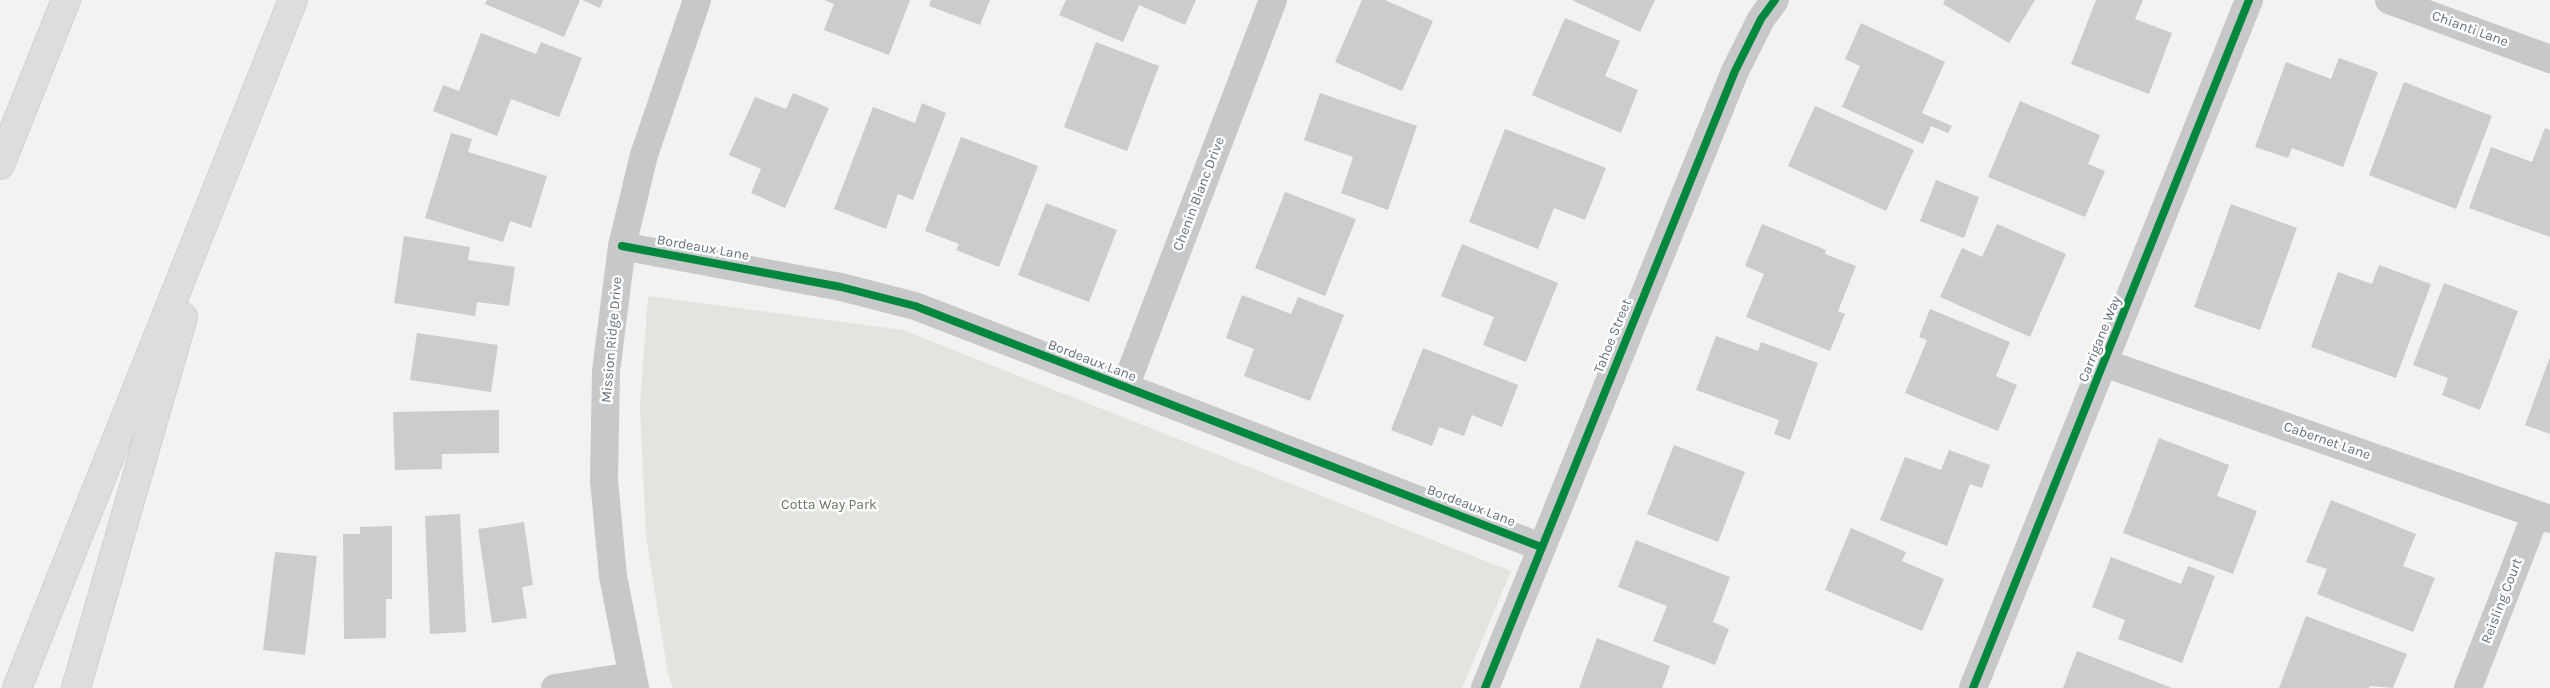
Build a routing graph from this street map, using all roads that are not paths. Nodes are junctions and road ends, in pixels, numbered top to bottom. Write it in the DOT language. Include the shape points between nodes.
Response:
graph roads {
  1 [pos="66,0"];
  2 [pos="293,0"];
  3 [pos="697,0"];
  4 [pos="1273,0"];
  5 [pos="1775,0"];
  6 [pos="2249,0"];
  7 [pos="2389,0"];
  8 [pos="2550,59"];
  9 [pos="0,122"];
  10 [pos="0,166"];
  11 [pos="224,173"];
  12 [pos="622,246"];
  13 [pos="2104,363"];
  14 [pos="1125,387"];
  15 [pos="2543,516"];
  16 [pos="1541,546"];
  17 [pos="633,682"];
  18 [pos="17,688"];
  19 [pos="76,688"];
  20 [pos="555,688"];
  21 [pos="1485,688"];
  22 [pos="1973,688"];
  23 [pos="2468,688"];
  1 -- 9 [label="highway"];
  1 -- 10 [label="highway"];
  2 -- 11 [label="highway"];
  3 -- 12 [label="street, Mission Ridge Drive" via="644,155"];
  4 -- 14 [label="street, Chenin Blanc Drive"];
  5 -- 16 [label="street, Tahoe Street" via="1761,19 1735,71"];
  6 -- 13 [label="street, Carrigane Way"];
  7 -- 8 [label="street, Chianti Lane"];
  11 -- 18 [label="highway"];
  11 -- 19 [label="highway"];
  12 -- 14 [label="street, Bordeaux Lane" via="841,287 915,306"];
  12 -- 17 [label="street, Mission Ridge Drive" via="606,371 604,480 613,576"];
  13 -- 15 [label="street, Cabernet Lane"];
  13 -- 22 [label="street, Carrigane Way"];
  14 -- 16 [label="street, Bordeaux Lane"];
  15 -- 23 [label="street, Reisling Court"];
  16 -- 21 [label="street, Tahoe Street"];
  17 -- 20 [label="street"];
}
